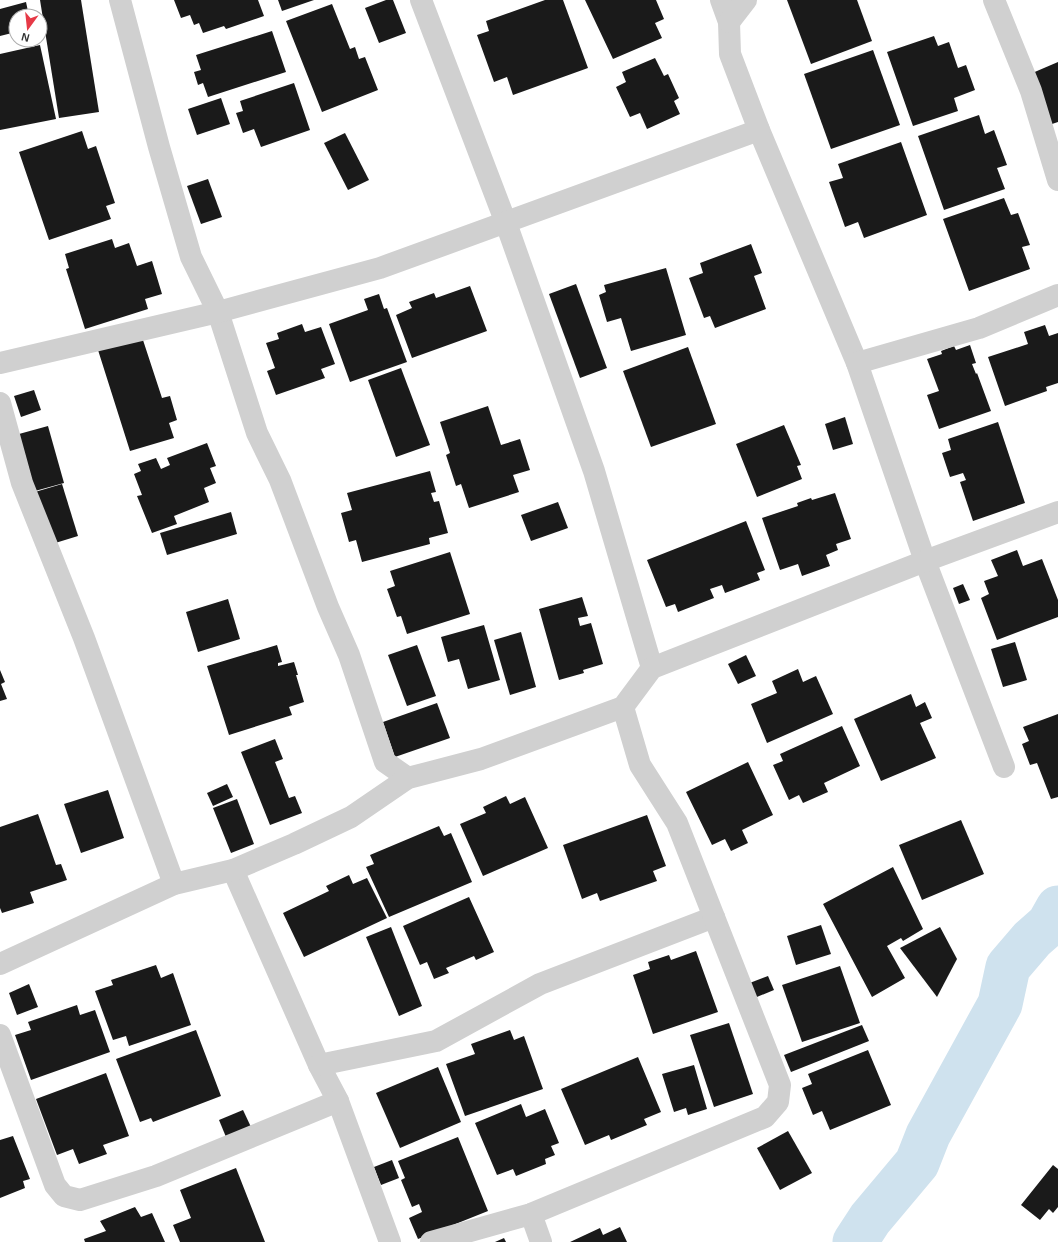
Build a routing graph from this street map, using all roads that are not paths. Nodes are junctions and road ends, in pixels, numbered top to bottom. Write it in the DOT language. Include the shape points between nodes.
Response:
graph roads {
  1 [pos="120,0"];
  2 [pos="421,0"];
  3 [pos="721,0"];
  4 [pos="746,0"];
  5 [pos="994,0"];
  6 [pos="729,22"];
  7 [pos="759,130"];
  8 [pos="1058,180"];
  9 [pos="506,223"];
  10 [pos="1058,295"];
  11 [pos="218,312"];
  12 [pos="0,363"];
  13 [pos="858,363"];
  14 [pos="0,403"];
  15 [pos="1058,512"];
  16 [pos="925,561"];
  17 [pos="652,668"];
  18 [pos="623,707"];
  19 [pos="1004,767"];
  20 [pos="408,778"];
  21 [pos="233,870"];
  22 [pos="174,884"];
  23 [pos="714,917"];
  24 [pos="0,964"];
  25 [pos="0,1035"];
  26 [pos="319,1065"];
  27 [pos="338,1101"];
  28 [pos="531,1214"];
  29 [pos="390,1242"];
  30 [pos="431,1242"];
  31 [pos="541,1242"];
  1 -- 11 [label="street" via="191,257"];
  2 -- 9 [label="street"];
  3 -- 6 [label="street"];
  4 -- 6 [label="street"];
  5 -- 8 [label="street" via="1030,91"];
  6 -- 7 [label="street" via="730,54"];
  7 -- 9 [label="street"];
  7 -- 13 [label="street"];
  9 -- 11 [label="street" via="380,268"];
  9 -- 17 [label="street" via="594,471"];
  10 -- 13 [label="street" via="979,328"];
  11 -- 12 [label="street"];
  11 -- 20 [label="street" via="258,433 280,480 349,655 385,762"];
  13 -- 16 [label="street"];
  14 -- 22 [label="street" via="22,483 84,638"];
  15 -- 16 [label="street"];
  16 -- 17 [label="street"];
  16 -- 19 [label="street"];
  17 -- 18 [label="street"];
  18 -- 20 [label="street" via="480,759"];
  18 -- 23 [label="street" via="640,765 677,823"];
  20 -- 21 [label="street" via="351,817"];
  21 -- 22 [label="street"];
  21 -- 26 [label="street"];
  22 -- 24 [label="street"];
  23 -- 26 [label="street" via="540,984 436,1041"];
  23 -- 28 [label="street" via="780,1085 778,1102 765,1117"];
  25 -- 27 [label="street" via="55,1185 64,1196 80,1200 156,1176"];
  26 -- 27 [label="street"];
  27 -- 29 [label="street"];
  28 -- 30 [label="street"];
  28 -- 31 [label="street"];
}
